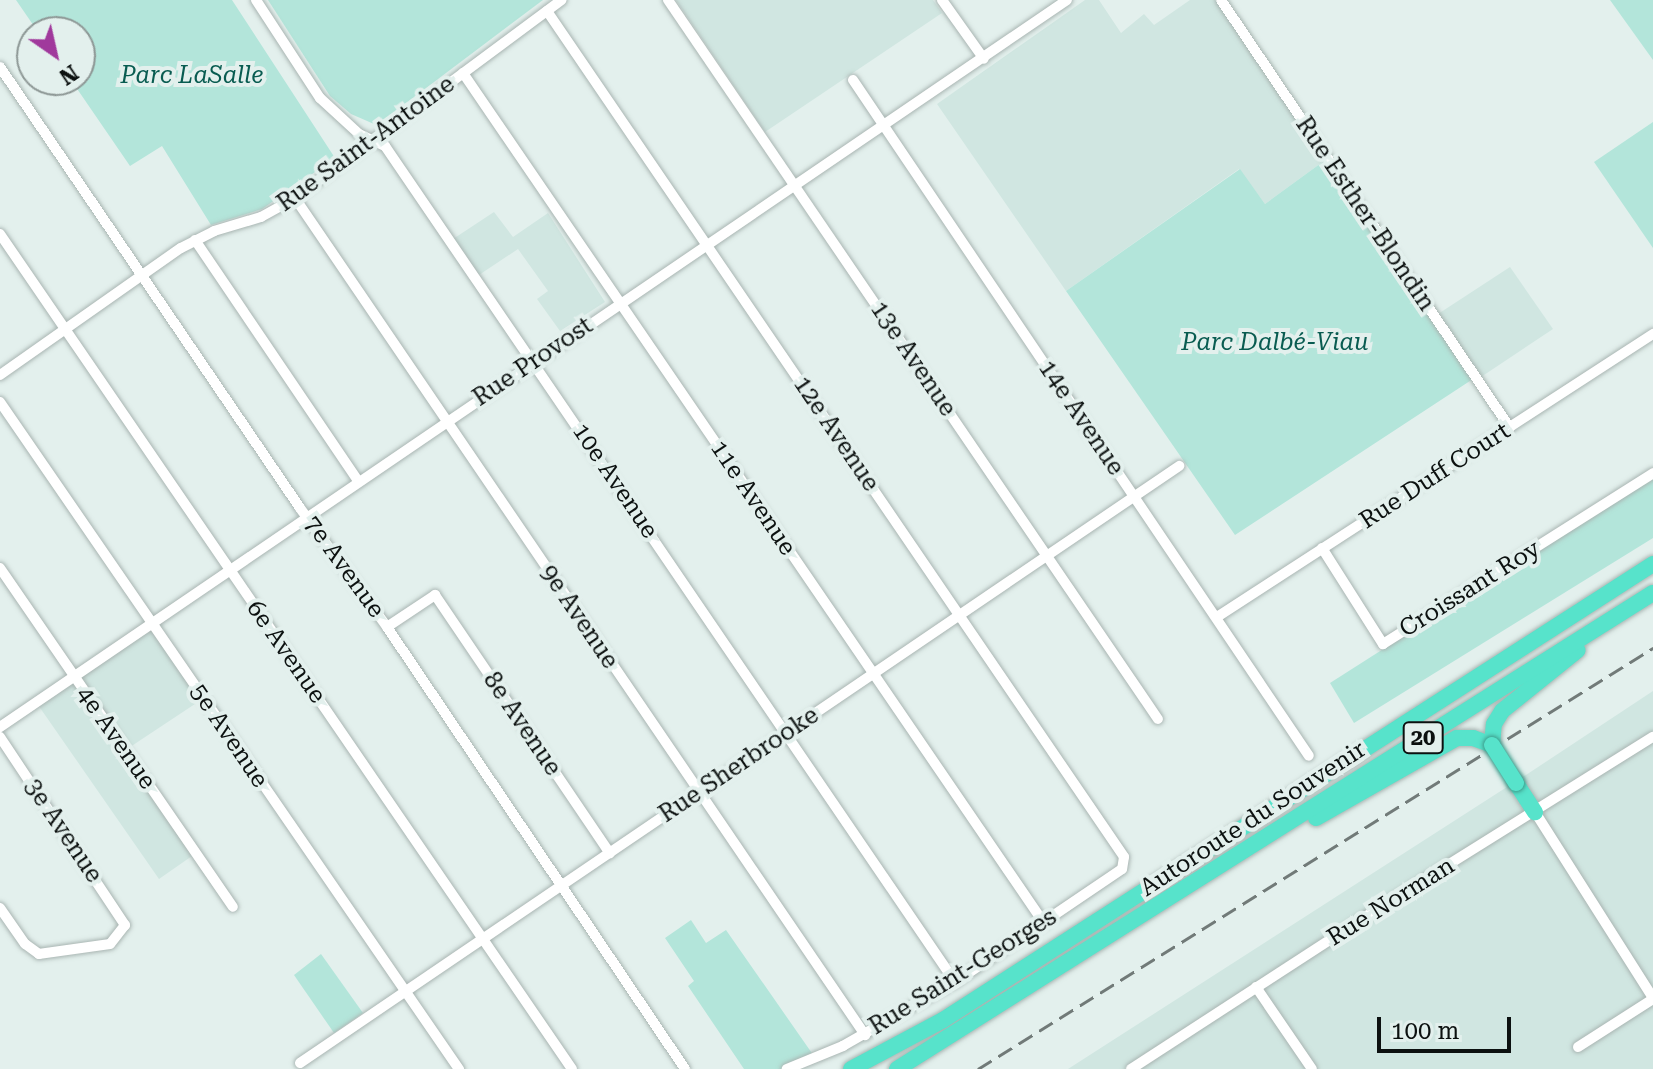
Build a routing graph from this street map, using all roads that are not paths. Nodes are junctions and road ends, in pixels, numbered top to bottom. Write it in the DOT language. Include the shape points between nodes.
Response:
graph roads {
  1 [pos="256,0"];
  2 [pos="562,0"];
  3 [pos="668,0"];
  4 [pos="942,0"];
  5 [pos="1067,0"];
  6 [pos="1221,0"];
  7 [pos="547,11"];
  8 [pos="984,59"];
  9 [pos="0,67"];
  10 [pos="463,73"];
  11 [pos="853,80"];
  12 [pos="883,128"];
  13 [pos="375,139"];
  14 [pos="796,186"];
  15 [pos="295,198"];
  16 [pos="0,234"];
  17 [pos="195,240"];
  18 [pos="708,245"];
  19 [pos="143,275"];
  20 [pos="620,303"];
  21 [pos="65,329"];
  22 [pos="1653,334"];
  23 [pos="534,362"];
  24 [pos="0,375"];
  25 [pos="0,402"];
  26 [pos="445,421"];
  27 [pos="1510,428"];
  28 [pos="1179,466"];
  29 [pos="1653,473"];
  30 [pos="358,481"];
  31 [pos="1134,495"];
  32 [pos="306,516"];
  33 [pos="1322,548"];
  34 [pos="1047,555"];
  35 [pos="1653,564"];
  36 [pos="0,568"];
  37 [pos="229,569"];
  38 [pos="1653,593"];
  39 [pos="1635,604"];
  40 [pos="960,614"];
  41 [pos="1217,617"];
  42 [pos="151,623"];
  43 [pos="387,627"];
  44 [pos="873,674"];
  45 [pos="73,676"];
  46 [pos="1158,719"];
  47 [pos="0,727"];
  48 [pos="786,734"];
  49 [pos="0,737"];
  50 [pos="1653,737"];
  51 [pos="1491,742"];
  52 [pos="1309,756"];
  53 [pos="699,793"];
  54 [pos="1535,812"];
  55 [pos="610,853"];
  56 [pos="1124,857"];
  57 [pos="1211,873"];
  58 [pos="560,886"];
  59 [pos="233,907"];
  60 [pos="0,908"];
  61 [pos="1044,923"];
  62 [pos="483,939"];
  63 [pos="955,982"];
  64 [pos="1256,987"];
  65 [pos="404,992"];
  66 [pos="1653,998"];
  67 [pos="865,1035"];
  68 [pos="1578,1047"];
  69 [pos="300,1063"];
  70 [pos="459,1069"];
  71 [pos="572,1069"];
  72 [pos="685,1069"];
  73 [pos="787,1069"];
  74 [pos="851,1069"];
  75 [pos="897,1069"];
  76 [pos="1131,1069"];
  77 [pos="1312,1069"];
  1 -- 13 [label="street, 10e Avenue" via="320,98 359,134"];
  2 -- 7 [label="street, Rue Saint-Antoine"];
  3 -- 14 [label="street, 13e Avenue"];
  4 -- 8 [label="street"];
  5 -- 8 [label="street, Rue Provost"];
  6 -- 27 [label="street, Rue Esther-Blondin"];
  7 -- 10 [label="street, Rue Saint-Antoine"];
  7 -- 18 [label="street, 12e Avenue"];
  8 -- 12 [label="street, Rue Provost"];
  9 -- 19 [label="street, 7e Avenue"];
  10 -- 13 [label="street, Rue Saint-Antoine"];
  10 -- 20 [label="street, 11e Avenue"];
  11 -- 12 [label="street, 14e Avenue"];
  12 -- 14 [label="street, Rue Provost"];
  12 -- 31 [label="street, 14e Avenue"];
  13 -- 15 [label="street, Rue Saint-Antoine"];
  13 -- 23 [label="street, 10e Avenue" via="385,146"];
  14 -- 18 [label="street, Rue Provost"];
  14 -- 34 [label="street, 13e Avenue"];
  15 -- 17 [label="street, Rue Saint-Antoine" via="261,217"];
  15 -- 26 [label="street, 9e Avenue"];
  16 -- 21 [label="street, 6e Avenue"];
  17 -- 19 [label="street, Rue Saint-Antoine"];
  17 -- 30 [label="street"];
  18 -- 20 [label="street, Rue Provost"];
  18 -- 40 [label="street, 12e Avenue"];
  19 -- 21 [label="street, Rue Saint-Antoine"];
  19 -- 32 [label="street, 7e Avenue"];
  20 -- 23 [label="street, Rue Provost"];
  20 -- 44 [label="street, 11e Avenue"];
  21 -- 24 [label="street, Rue Saint-Antoine"];
  21 -- 37 [label="street, 6e Avenue"];
  22 -- 27 [label="street, Rue Duff Court"];
  23 -- 26 [label="street, Rue Provost"];
  23 -- 48 [label="street, 10e Avenue"];
  25 -- 42 [label="street, 5e Avenue"];
  26 -- 30 [label="street, Rue Provost"];
  26 -- 53 [label="street, 9e Avenue"];
  27 -- 33 [label="street, Rue Duff Court"];
  28 -- 31 [label="street, Rue Sherbrooke"];
  29 -- 33 [label="street, Croissant Roy" via="1383,644"];
  30 -- 32 [label="street, Rue Provost"];
  31 -- 34 [label="street, Rue Sherbrooke"];
  31 -- 41 [label="street, 14e Avenue"];
  32 -- 37 [label="street, Rue Provost"];
  32 -- 43 [label="street, 7e Avenue"];
  33 -- 41 [label="street, Rue Duff Court"];
  34 -- 40 [label="street, Rue Sherbrooke"];
  34 -- 46 [label="street, 13e Avenue"];
  35 -- 74 [label="highway, Autoroute du Souvenir / 20" via="943,1020"];
  36 -- 45 [label="street, 4e Avenue"];
  37 -- 42 [label="street, Rue Provost"];
  37 -- 62 [label="street, 6e Avenue"];
  38 -- 39 [label="highway, Autoroute du Souvenir / 20"];
  39 -- 51 [label="highway" via="1502,711"];
  39 -- 57 [label="highway, Autoroute du Souvenir / 20"];
  40 -- 44 [label="street, Rue Sherbrooke"];
  40 -- 56 [label="street, 12e Avenue"];
  41 -- 52 [label="street, 14e Avenue"];
  42 -- 45 [label="street, Rue Provost"];
  42 -- 65 [label="street, 5e Avenue"];
  43 -- 55 [label="street, 8e Avenue" via="435,595"];
  43 -- 58 [label="street, 7e Avenue"];
  44 -- 48 [label="street, Rue Sherbrooke"];
  44 -- 61 [label="street, 11e Avenue"];
  45 -- 47 [label="street, Rue Provost"];
  45 -- 59 [label="street, 4e Avenue"];
  48 -- 53 [label="street, Rue Sherbrooke"];
  48 -- 63 [label="street, 10e Avenue"];
  49 -- 60 [label="street, 3e Avenue" via="125,925 110,944 39,954 25,944"];
  50 -- 54 [label="street, Rue Norman"];
  51 -- 54 [label="highway, bridge"];
  51 -- 57 [label="highway" via="1457,738"];
  53 -- 55 [label="street, Rue Sherbrooke"];
  53 -- 67 [label="street, 9e Avenue"];
  54 -- 64 [label="street, Rue Norman"];
  54 -- 66 [label="street"];
  55 -- 58 [label="street, Rue Sherbrooke"];
  56 -- 61 [label="street, Rue Saint-Georges" via="1122,869"];
  57 -- 75 [label="highway, Autoroute du Souvenir / 20"];
  58 -- 62 [label="street, Rue Sherbrooke"];
  58 -- 72 [label="street, 7e Avenue"];
  61 -- 63 [label="street, Rue Saint-Georges"];
  62 -- 65 [label="street, Rue Sherbrooke"];
  62 -- 71 [label="street, 6e Avenue"];
  63 -- 67 [label="street, Rue Saint-Georges"];
  64 -- 76 [label="street, Rue Norman"];
  64 -- 77 [label="street"];
  65 -- 69 [label="street, Rue Sherbrooke"];
  65 -- 70 [label="street, 5e Avenue"];
  66 -- 68 [label="street"];
  67 -- 73 [label="street, Rue Saint-Georges"];
}
